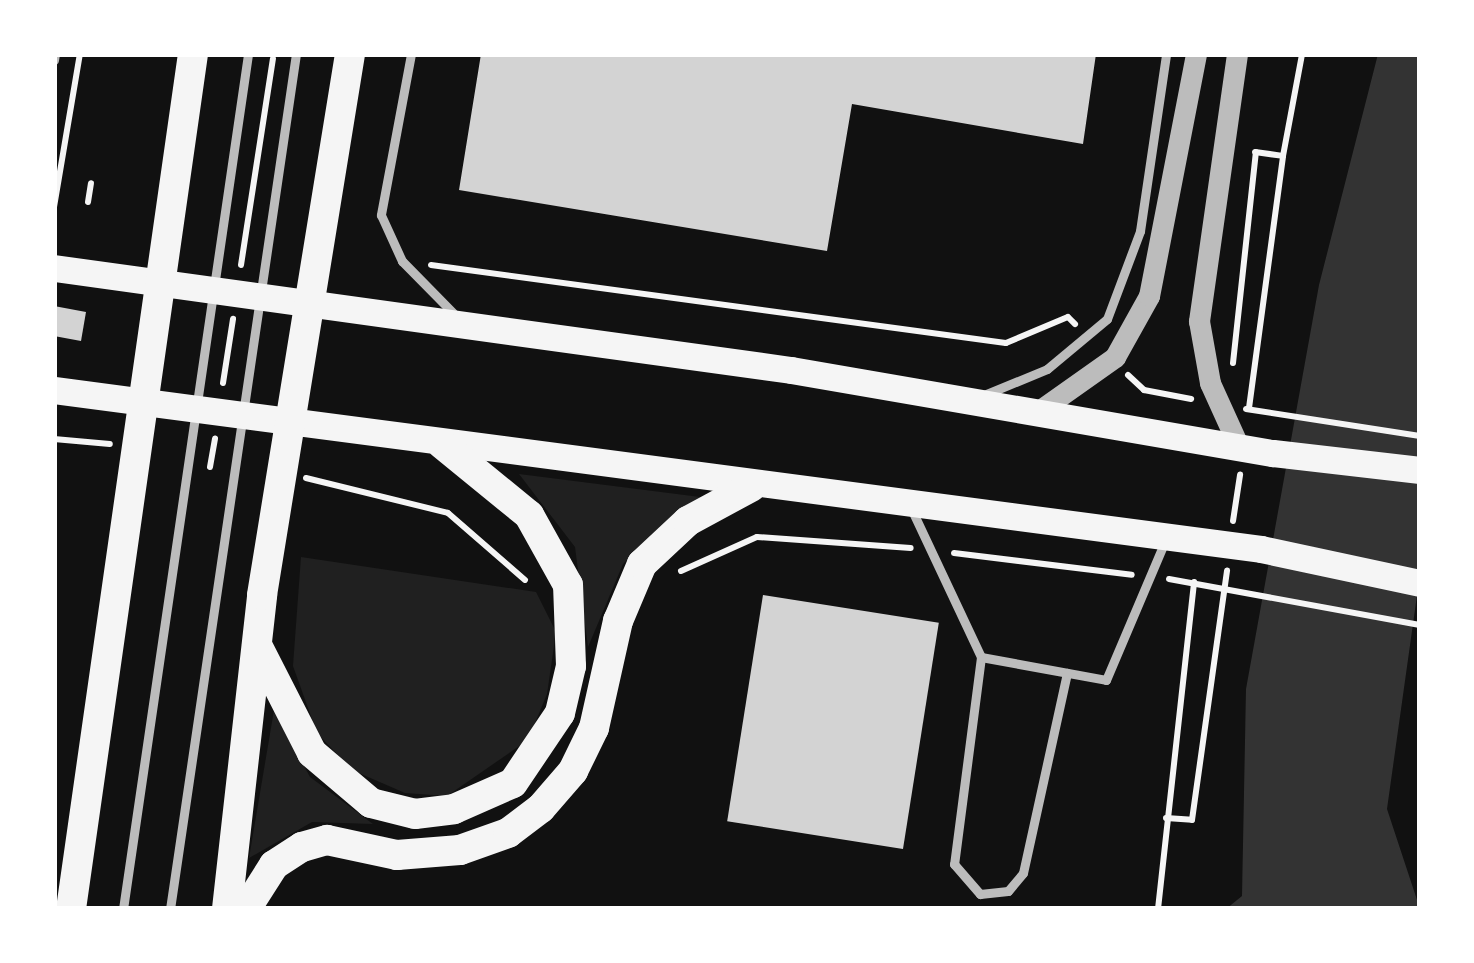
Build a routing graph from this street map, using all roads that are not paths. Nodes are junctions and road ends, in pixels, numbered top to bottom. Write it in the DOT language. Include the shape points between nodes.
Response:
graph roads {
  1 [pos="248,54"];
  2 [pos="296,54"];
  3 [pos="350,54"];
  4 [pos="411,54"];
  5 [pos="1166,54"];
  6 [pos="1196,54"];
  7 [pos="1237,54"];
  8 [pos="192,58"];
  9 [pos="54,268"];
  10 [pos="469,328"];
  11 [pos="54,390"];
  12 [pos="969,401"];
  13 [pos="1036,413"];
  14 [pos="442,444"];
  15 [pos="1242,446"];
  16 [pos="1420,470"];
  17 [pos="751,487"];
  18 [pos="910,506"];
  19 [pos="1167,538"];
  20 [pos="1420,584"];
  21 [pos="256,642"];
  22 [pos="980,657"];
  23 [pos="1066,673"];
  24 [pos="85,801"];
  25 [pos="54,852"];
  26 [pos="71,909"];
  27 [pos="123,909"];
  28 [pos="170,909"];
  29 [pos="227,909"];
  30 [pos="247,909"];
  1 -- 27 [label="lane"];
  2 -- 28 [label="lane"];
  3 -- 21 [label="highway"];
  4 -- 10 [label="lane" via="380,215 402,261"];
  5 -- 12 [label="lane" via="1140,231 1108,319 1047,369"];
  6 -- 13 [label="street" via="1149,296 1115,357"];
  7 -- 15 [label="street" via="1199,321 1210,383"];
  8 -- 24 [label="highway"];
  9 -- 10 [label="main road"];
  10 -- 12 [label="main road"];
  11 -- 14 [label="main road"];
  12 -- 13 [label="main road"];
  13 -- 15 [label="main road"];
  14 -- 17 [label="main road"];
  14 -- 21 [label="highway" via="529,515 568,585 571,666 560,713 513,783 434,812 371,802 312,753"];
  15 -- 16 [label="main road"];
  17 -- 18 [label="main road"];
  17 -- 30 [label="highway" via="688,521 642,564 618,621 594,728 573,771 541,808 508,833 460,850 397,855 327,840 302,847 274,865"];
  18 -- 19 [label="main road"];
  18 -- 22 [label="lane"];
  19 -- 20 [label="main road"];
  19 -- 23 [label="lane" via="1106,680"];
  21 -- 29 [label="highway"];
  22 -- 23 [label="lane"];
  22 -- 23 [label="lane" via="954,864 980,894 1008,891 1023,873"];
  24 -- 25 [label="highway"];
  24 -- 26 [label="highway"];
}
